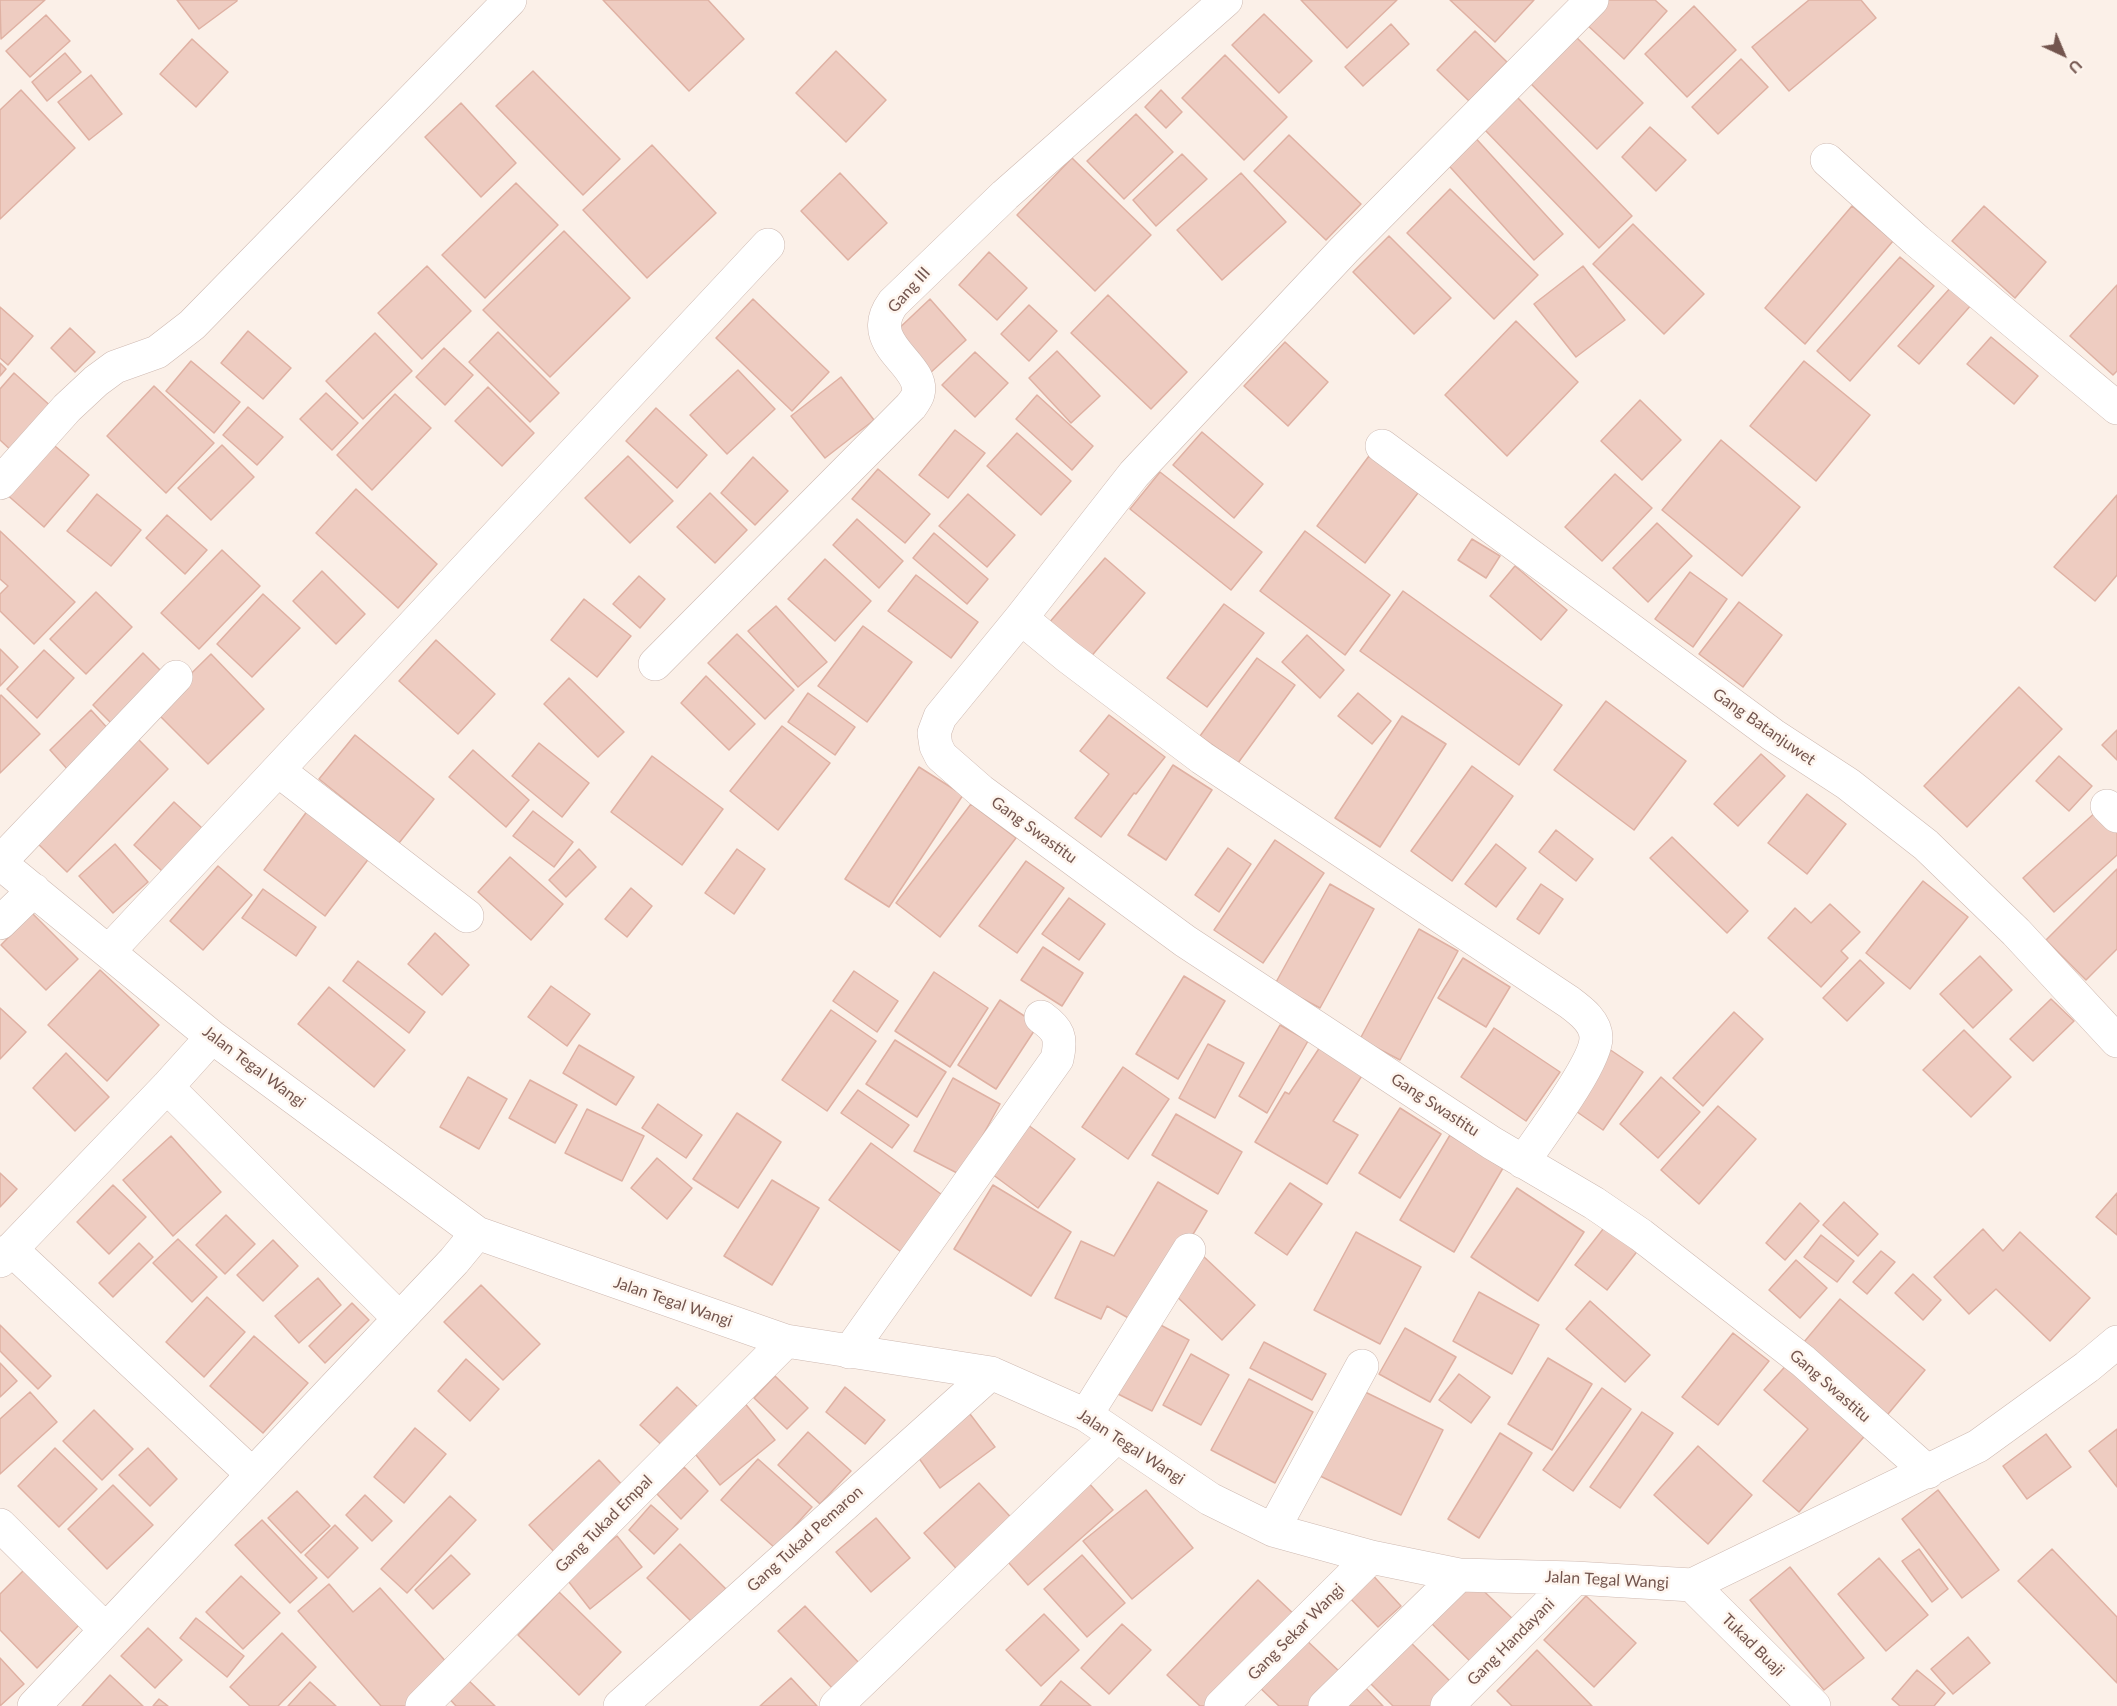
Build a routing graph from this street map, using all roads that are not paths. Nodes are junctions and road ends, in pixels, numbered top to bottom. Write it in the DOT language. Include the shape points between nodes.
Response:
graph roads {
  1 [pos="510,0"];
  2 [pos="1226,0"];
  3 [pos="1592,0"];
  4 [pos="1827,160"];
  5 [pos="768,244"];
  6 [pos="2117,408"];
  7 [pos="1382,446"];
  8 [pos="0,483"];
  9 [pos="1021,618"];
  10 [pos="655,664"];
  11 [pos="176,677"];
  12 [pos="279,771"];
  13 [pos="0,863"];
  14 [pos="34,890"];
  15 [pos="467,916"];
  16 [pos="0,923"];
  17 [pos="110,951"];
  18 [pos="1041,1017"];
  19 [pos="212,1037"];
  20 [pos="2117,1041"];
  21 [pos="167,1087"];
  22 [pos="1522,1162"];
  23 [pos="477,1233"];
  24 [pos="1189,1250"];
  25 [pos="6,1255"];
  26 [pos="399,1318"];
  27 [pos="786,1341"];
  28 [pos="2117,1342"];
  29 [pos="849,1352"];
  30 [pos="1362,1366"];
  31 [pos="991,1373"];
  32 [pos="1086,1415"];
  33 [pos="1117,1436"];
  34 [pos="1928,1472"];
  35 [pos="252,1474"];
  36 [pos="0,1525"];
  37 [pos="1274,1530"];
  38 [pos="1371,1557"];
  39 [pos="1459,1575"];
  40 [pos="1575,1578"];
  41 [pos="1692,1585"];
  42 [pos="105,1629"];
  43 [pos="34,1706"];
  44 [pos="422,1706"];
  45 [pos="620,1706"];
  46 [pos="836,1706"];
  47 [pos="1221,1706"];
  48 [pos="1325,1706"];
  49 [pos="1447,1706"];
  50 [pos="1813,1706"];
  1 -- 8 [label="street" via="192,325 157,352 116,367 96,381"];
  2 -- 10 [label="street, Gang III" via="1005,195 893,303 884,323 887,338 919,385 918,396"];
  3 -- 9 [label="street" via="1344,250 1134,474"];
  4 -- 6 [label="street" via="1917,242"];
  5 -- 12 [label="street"];
  7 -- 20 [label="street, Gang Batanjuwet" via="1773,735 1848,784 1926,845 2016,932"];
  9 -- 22 [label="street" via="1202,758 1589,1018 1596,1037 1593,1054"];
  9 -- 22 [label="street, Gang Swastitu" via="940,717 934,733 941,756 981,791 1185,941"];
  11 -- 13 [label="street"];
  12 -- 15 [label="street"];
  12 -- 17 [label="street"];
  13 -- 14 [label="street, Jalan Tegal Wangi"];
  14 -- 16 [label="street"];
  14 -- 17 [label="street, Jalan Tegal Wangi"];
  17 -- 19 [label="street, Jalan Tegal Wangi"];
  18 -- 29 [label="street" via="1059,1036 1057,1059"];
  19 -- 21 [label="street"];
  19 -- 23 [label="street, Jalan Tegal Wangi"];
  21 -- 25 [label="street"];
  21 -- 26 [label="street"];
  22 -- 34 [label="street, Gang Swastitu" via="1641,1235 1803,1361"];
  23 -- 26 [label="street"];
  23 -- 27 [label="street, Jalan Tegal Wangi"];
  24 -- 32 [label="street"];
  25 -- 35 [label="street"];
  26 -- 35 [label="street"];
  27 -- 29 [label="street, Jalan Tegal Wangi"];
  27 -- 44 [label="street, Gang Tukad Empal"];
  28 -- 34 [label="street, Jalan Tegal Wangi" via="1978,1446"];
  29 -- 31 [label="street, Jalan Tegal Wangi"];
  30 -- 37 [label="street"];
  31 -- 32 [label="street, Jalan Tegal Wangi"];
  31 -- 45 [label="street, Gang Tukad Pemaron"];
  32 -- 33 [label="street, Jalan Tegal Wangi"];
  33 -- 37 [label="street, Jalan Tegal Wangi" via="1210,1499"];
  33 -- 46 [label="street"];
  34 -- 41 [label="street, Jalan Tegal Wangi"];
  35 -- 42 [label="street"];
  36 -- 42 [label="street"];
  37 -- 38 [label="street, Jalan Tegal Wangi"];
  38 -- 39 [label="street, Jalan Tegal Wangi"];
  38 -- 47 [label="street, Gang Sekar Wangi"];
  39 -- 40 [label="street, Jalan Tegal Wangi"];
  39 -- 48 [label="street"];
  40 -- 41 [label="street, Jalan Tegal Wangi"];
  40 -- 49 [label="street, Gang Handayani"];
  41 -- 50 [label="street, Tukad Buaji"];
  42 -- 43 [label="street"];
}
